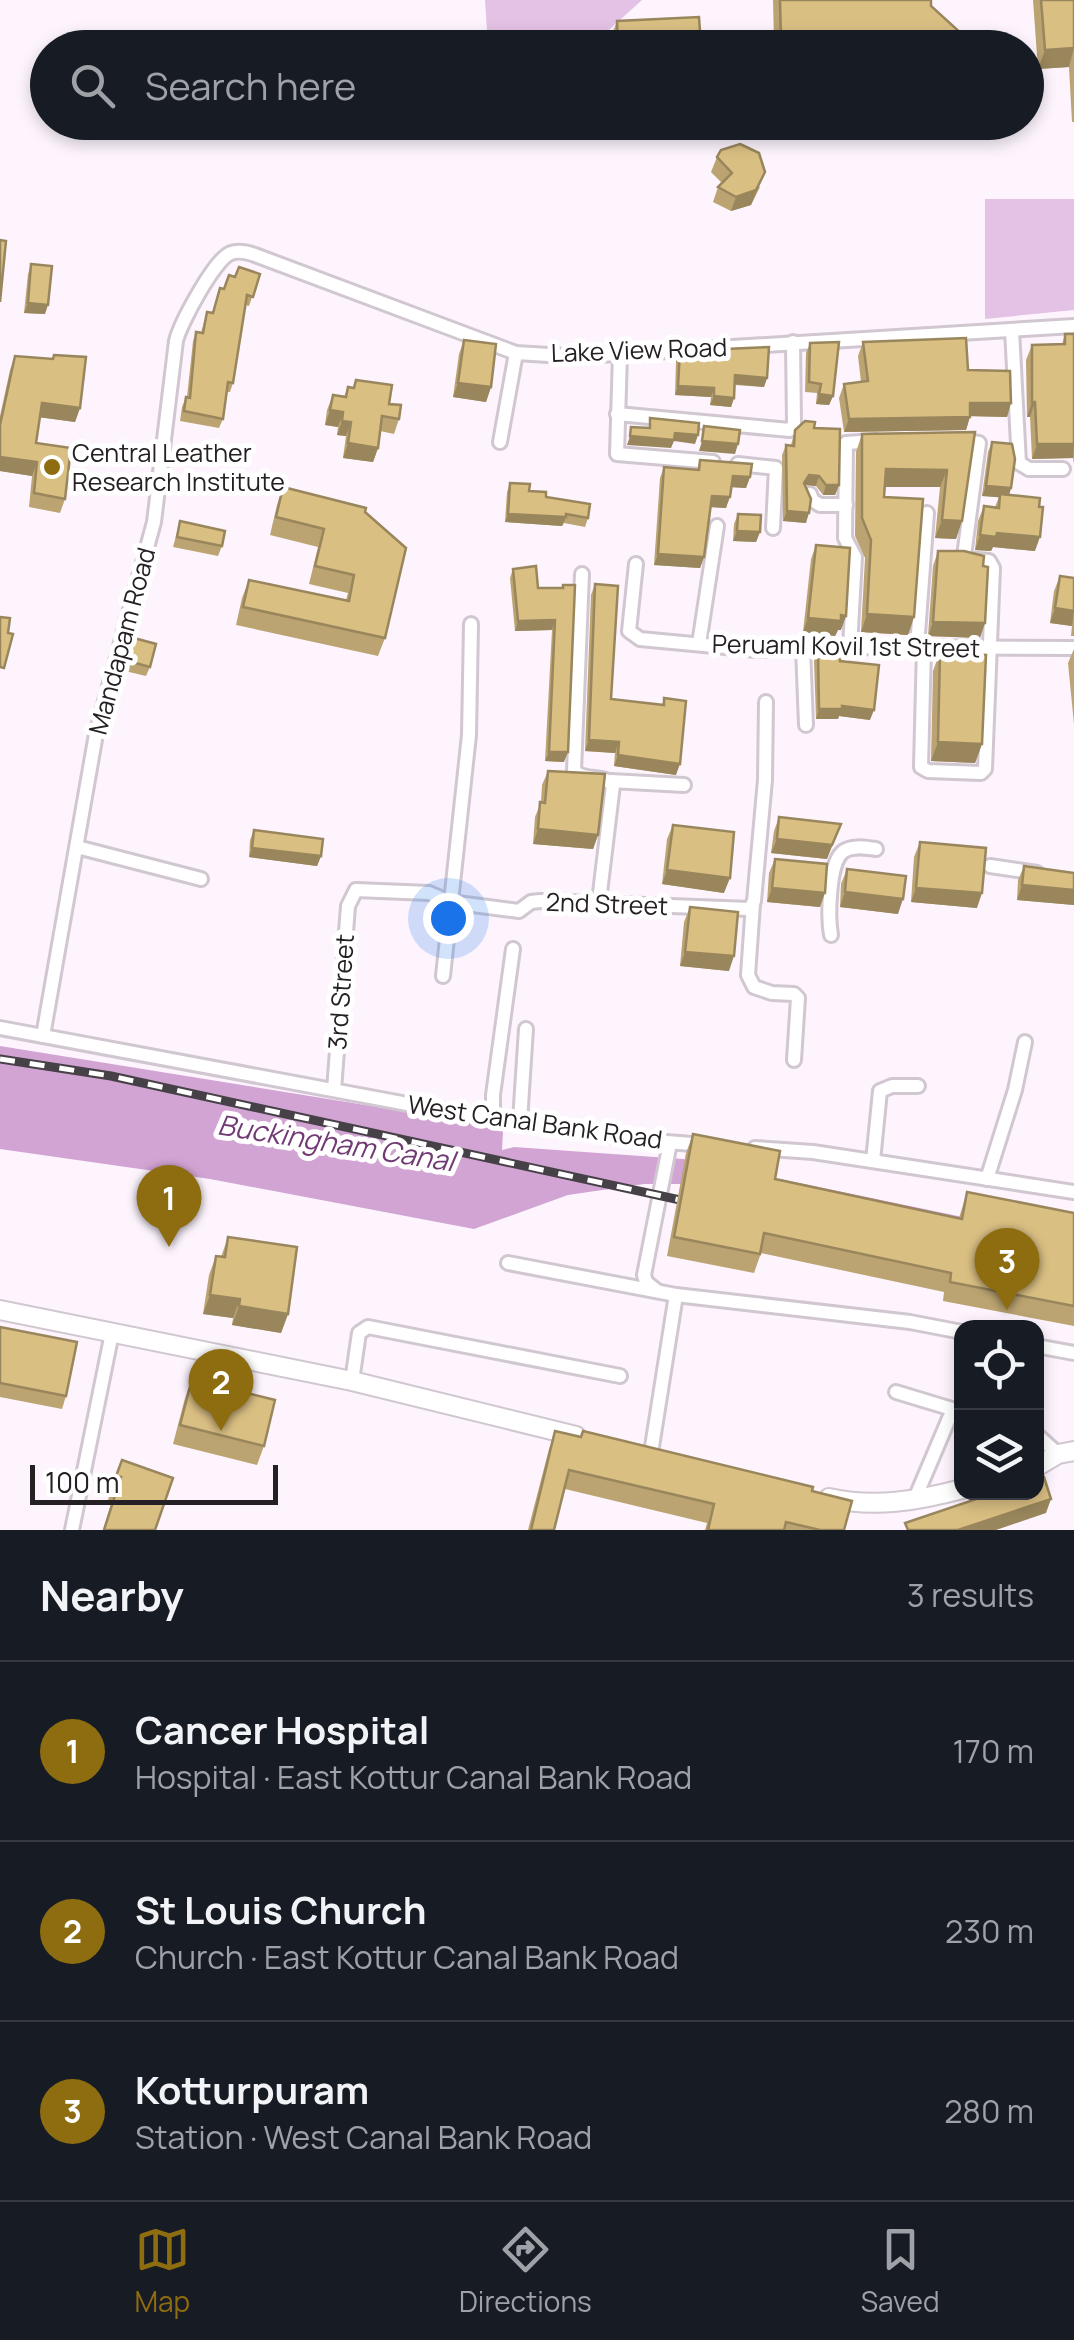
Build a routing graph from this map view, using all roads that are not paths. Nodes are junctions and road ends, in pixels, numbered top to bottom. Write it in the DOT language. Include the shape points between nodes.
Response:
graph roads {
  1 [pos="224,257"];
  2 [pos="1074,326"];
  3 [pos="1012,330"];
  4 [pos="793,342"];
  5 [pos="516,352"];
  6 [pos="620,354"];
  7 [pos="617,414"];
  8 [pos="884,440"];
  9 [pos="938,440"];
  10 [pos="500,442"];
  11 [pos="1063,469"];
  12 [pos="810,494"];
  13 [pos="846,505"];
  14 [pos="926,513"];
  15 [pos="717,526"];
  16 [pos="774,528"];
  17 [pos="636,564"];
  18 [pos="582,574"];
  19 [pos="471,624"];
  20 [pos="699,644"];
  21 [pos="850,647"];
  22 [pos="920,647"];
  23 [pos="804,648"];
  24 [pos="989,648"];
  25 [pos="1074,648"];
  26 [pos="766,702"];
  27 [pos="806,726"];
  28 [pos="612,781"];
  29 [pos="684,785"];
  30 [pos="77,847"];
  31 [pos="876,848"];
  32 [pos="758,862"];
  33 [pos="776,864"];
  34 [pos="990,866"];
  35 [pos="814,868"];
  36 [pos="833,870"];
  37 [pos="1057,876"];
  38 [pos="201,880"];
  39 [pos="352,894"];
  40 [pos="599,901"];
  41 [pos="450,902"];
  42 [pos="752,905"];
  43 [pos="831,936"];
  44 [pos="513,949"];
  45 [pos="443,976"];
  46 [pos="0,1028"];
  47 [pos="526,1029"];
  48 [pos="43,1036"];
  49 [pos="1025,1042"];
  50 [pos="794,1060"];
  51 [pos="918,1086"];
  52 [pos="334,1090"];
  53 [pos="493,1118"];
  54 [pos="520,1122"];
  55 [pos="724,1146"];
  56 [pos="742,1147"];
  57 [pos="669,1148"];
  58 [pos="873,1161"];
  59 [pos="987,1179"];
  60 [pos="1074,1192"];
  61 [pos="508,1263"];
  62 [pos="657,1291"];
  63 [pos="676,1294"];
  64 [pos="0,1310"];
  65 [pos="954,1330"];
  66 [pos="112,1334"];
  67 [pos="1044,1347"];
  68 [pos="1074,1353"];
  69 [pos="620,1376"];
  70 [pos="352,1380"];
  71 [pos="896,1392"];
  72 [pos="954,1410"];
  73 [pos="954,1417"];
  74 [pos="1044,1439"];
  75 [pos="599,1441"];
  76 [pos="1066,1452"];
  77 [pos="651,1454"];
  78 [pos="954,1492"];
  79 [pos="819,1496"];
  80 [pos="914,1501"];
  81 [pos="72,1530"];
  1 -- 5 [label="street, Lake View Road" via="255,254"];
  1 -- 30 [label="street, Mandapam Road" via="178,330 154,522 96,734"];
  2 -- 3 [label="street, Lake View Road"];
  3 -- 4 [label="street, Lake View Road"];
  3 -- 11 [label="street" via="1019,463"];
  4 -- 6 [label="street, Lake View Road"];
  4 -- 7 [label="street" via="790,430"];
  5 -- 6 [label="street, Lake View Road"];
  5 -- 10 [label="street"];
  6 -- 7 [label="street"];
  7 -- 16 [label="street" via="619,455 775,467"];
  8 -- 13 [label="street" via="846,442"];
  9 -- 24 [label="street" via="979,442 964,556 992,564"];
  12 -- 13 [label="street" via="820,506"];
  13 -- 21 [label="street" via="846,544 855,557"];
  14 -- 22 [label="street"];
  15 -- 20 [label="street"];
  17 -- 20 [label="street, Peruaml Kovil 1st Street" via="631,634"];
  18 -- 28 [label="street" via="574,771"];
  19 -- 41 [label="street" via="469,736"];
  20 -- 23 [label="street, Peruaml Kovil 1st Street"];
  21 -- 22 [label="street, Peruaml Kovil 1st Street"];
  21 -- 23 [label="street, Peruaml Kovil 1st Street"];
  22 -- 24 [label="street, Peruaml Kovil 1st Street"];
  22 -- 24 [label="street" via="921,766 975,773 985,769"];
  23 -- 27 [label="street"];
  24 -- 25 [label="street, Peruaml Kovil 1st Street"];
  26 -- 32 [label="street"];
  28 -- 29 [label="street"];
  28 -- 40 [label="street"];
  30 -- 38 [label="street"];
  30 -- 48 [label="street, Mandapam Road"];
  31 -- 36 [label="street" via="849,848"];
  32 -- 33 [label="street"];
  32 -- 42 [label="street"];
  34 -- 37 [label="street"];
  35 -- 36 [label="street"];
  36 -- 43 [label="street"];
  39 -- 41 [label="street, 2nd Street" via="361,888 429,893"];
  39 -- 52 [label="street, 3rd Street"];
  40 -- 41 [label="street, 2nd Street" via="540,900 518,911"];
  40 -- 42 [label="street, 2nd Street"];
  41 -- 45 [label="street"];
  42 -- 50 [label="street" via="748,975 754,986 798,998"];
  44 -- 53 [label="street"];
  46 -- 48 [label="street, West Canal Bank Road"];
  47 -- 54 [label="street"];
  48 -- 52 [label="street, West Canal Bank Road"];
  49 -- 59 [label="street"];
  51 -- 58 [label="street" via="880,1091"];
  52 -- 53 [label="street, West Canal Bank Road"];
  53 -- 54 [label="street, West Canal Bank Road"];
  54 -- 57 [label="street, West Canal Bank Road"];
  55 -- 57 [label="street, West Canal Bank Road"];
  56 -- 58 [label="street"];
  57 -- 62 [label="street" via="645,1268 646,1282"];
  58 -- 59 [label="street"];
  59 -- 60 [label="street"];
  61 -- 62 [label="street"];
  62 -- 63 [label="street"];
  63 -- 65 [label="street"];
  63 -- 77 [label="street"];
  64 -- 66 [label="street"];
  66 -- 70 [label="street"];
  66 -- 81 [label="street"];
  67 -- 68 [label="street"];
  69 -- 70 [label="street" via="368,1327 358,1339"];
  70 -- 75 [label="street"];
  71 -- 72 [label="street"];
  73 -- 80 [label="street"];
  74 -- 76 [label="street"];
  78 -- 80 [label="street"];
  79 -- 80 [label="street"];
}
